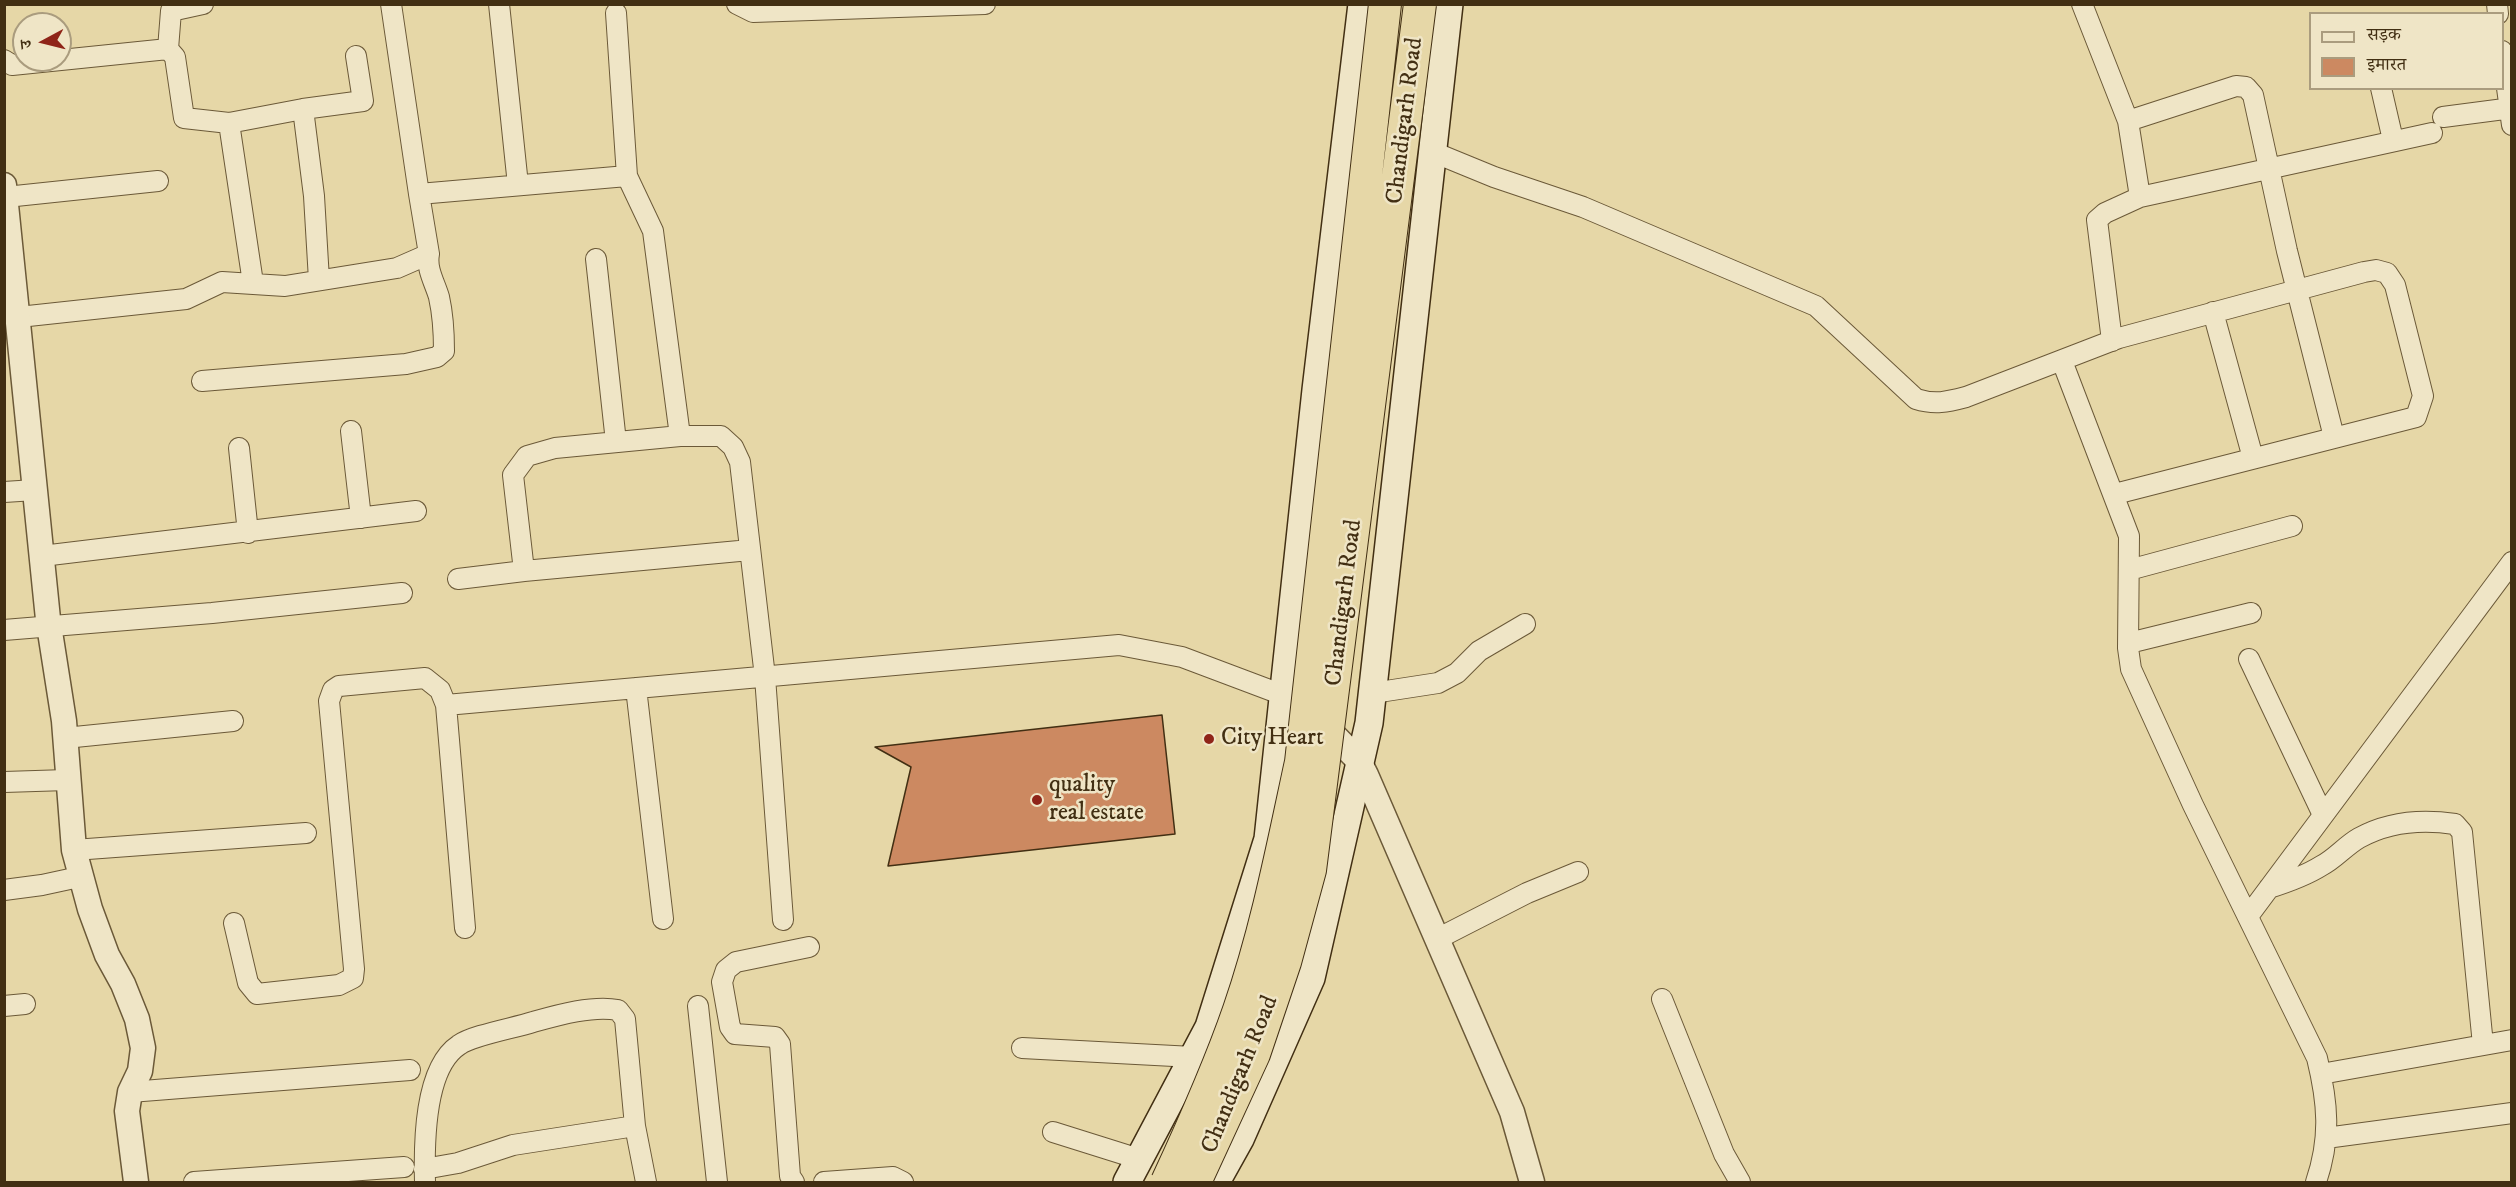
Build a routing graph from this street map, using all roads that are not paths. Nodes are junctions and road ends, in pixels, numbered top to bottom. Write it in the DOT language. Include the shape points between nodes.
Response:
graph roads {
  1 [pos="203,4"];
  2 [pos="391,4"];
  3 [pos="499,4"];
  4 [pos="738,4"];
  5 [pos="985,4"];
  6 [pos="1362,4"];
  7 [pos="1385,4"];
  8 [pos="1420,4"];
  9 [pos="1449,4"];
  10 [pos="2082,4"];
  11 [pos="969,5"];
  12 [pos="850,7"];
  13 [pos="616,13"];
  14 [pos="168,49"];
  15 [pos="356,56"];
  16 [pos="4,60"];
  17 [pos="2504,65"];
  18 [pos="2381,90"];
  19 [pos="303,109"];
  20 [pos="2511,113"];
  21 [pos="2443,117"];
  22 [pos="2128,121"];
  23 [pos="229,123"];
  24 [pos="2432,133"];
  25 [pos="2393,140"];
  26 [pos="1433,152"];
  27 [pos="2267,167"];
  28 [pos="627,176"];
  29 [pos="158,181"];
  30 [pos="518,185"];
  31 [pos="5,191"];
  32 [pos="419,194"];
  33 [pos="2140,197"];
  34 [pos="429,255"];
  35 [pos="596,259"];
  36 [pos="319,280"];
  37 [pos="253,284"];
  38 [pos="2297,289"];
  39 [pos="2214,312"];
  40 [pos="19,317"];
  41 [pos="2112,341"];
  42 [pos="2062,361"];
  43 [pos="202,381"];
  44 [pos="351,431"];
  45 [pos="680,436"];
  46 [pos="2334,437"];
  47 [pos="616,442"];
  48 [pos="239,448"];
  49 [pos="2253,458"];
  50 [pos="36,490"];
  51 [pos="4,492"];
  52 [pos="2115,494"];
  53 [pos="416,511"];
  54 [pos="361,518"];
  55 [pos="2292,526"];
  56 [pos="248,532"];
  57 [pos="750,550"];
  58 [pos="42,556"];
  59 [pos="2511,562"];
  60 [pos="2129,570"];
  61 [pos="524,571"];
  62 [pos="458,579"];
  63 [pos="402,593"];
  64 [pos="2251,614"];
  65 [pos="1525,624"];
  66 [pos="49,626"];
  67 [pos="4,630"];
  68 [pos="2129,643"];
  69 [pos="2249,659"];
  70 [pos="765,677"];
  71 [pos="636,688"];
  72 [pos="1373,693"];
  73 [pos="1283,695"];
  74 [pos="446,705"];
  75 [pos="233,721"];
  76 [pos="65,738"];
  77 [pos="1359,761"];
  78 [pos="67,780"];
  79 [pos="4,782"];
  80 [pos="2323,815"];
  81 [pos="306,833"];
  82 [pos="74,850"];
  83 [pos="1578,872"];
  84 [pos="79,877"];
  85 [pos="2269,888"];
  86 [pos="4,890"];
  87 [pos="2249,915"];
  88 [pos="663,919"];
  89 [pos="783,920"];
  90 [pos="234,922"];
  91 [pos="465,928"];
  92 [pos="1437,939"];
  93 [pos="809,946"];
  94 [pos="1662,999"];
  95 [pos="25,1004"];
  96 [pos="4,1006"];
  97 [pos="698,1006"];
  98 [pos="2511,1040"];
  99 [pos="2483,1045"];
  100 [pos="1022,1048"];
  101 [pos="1193,1057"];
  102 [pos="410,1070"];
  103 [pos="2321,1074"];
  104 [pos="130,1092"];
  105 [pos="2511,1113"];
  106 [pos="635,1126"];
  107 [pos="1053,1132"];
  108 [pos="2326,1138"];
  109 [pos="404,1167"];
  110 [pos="1133,1171"];
  111 [pos="424,1176"];
  112 [pos="136,1182"];
  113 [pos="194,1182"];
  114 [pos="646,1182"];
  115 [pos="717,1182"];
  116 [pos="794,1182"];
  117 [pos="824,1182"];
  118 [pos="903,1182"];
  119 [pos="1167,1182"];
  120 [pos="1195,1182"];
  121 [pos="1216,1182"];
  122 [pos="1532,1182"];
  123 [pos="1740,1182"];
  124 [pos="2316,1182"];
  1 -- 14 [label="street" via="171,10"];
  2 -- 32 [label="street"];
  3 -- 30 [label="street"];
  4 -- 12 [label="street" via="753,12"];
  5 -- 11 [label="street"];
  6 -- 73 [label="main road"];
  7 -- 119 [label="highway, bridge" via="1301,762 1240,1008"];
  8 -- 120 [label="highway, Chandigarh Road, bridge" via="1310,870 1254,1054"];
  9 -- 26 [label="main road"];
  10 -- 22 [label="street"];
  11 -- 12 [label="street"];
  13 -- 28 [label="street"];
  14 -- 16 [label="street" via="12,65"];
  14 -- 23 [label="street" via="175,57 184,118"];
  15 -- 19 [label="street" via="363,101"];
  17 -- 20 [label="street"];
  18 -- 25 [label="street"];
  19 -- 23 [label="street"];
  19 -- 36 [label="street"];
  20 -- 21 [label="street"];
  22 -- 27 [label="street" via="2236,86 2246,87 2253,95"];
  22 -- 33 [label="street"];
  23 -- 37 [label="street"];
  24 -- 25 [label="street"];
  25 -- 27 [label="street"];
  26 -- 42 [label="street" via="1583,207 1816,306 1916,399 1943,403"];
  26 -- 72 [label="main road"];
  27 -- 33 [label="street"];
  27 -- 38 [label="street"];
  28 -- 30 [label="street"];
  28 -- 45 [label="street" via="653,231"];
  29 -- 31 [label="street"];
  30 -- 32 [label="street"];
  31 -- 40 [label="street"];
  32 -- 34 [label="street"];
  33 -- 41 [label="street" via="2097,220"];
  34 -- 36 [label="street" via="397,268"];
  34 -- 43 [label="street" via="427,263 439,297 444,332 444,351 437,357 406,364"];
  35 -- 47 [label="street"];
  36 -- 37 [label="street" via="285,286"];
  37 -- 40 [label="street" via="222,282 186,299"];
  38 -- 39 [label="street"];
  38 -- 46 [label="street"];
  38 -- 46 [label="street" via="2364,272 2387,273 2395,285 2423,396 2416,417"];
  39 -- 41 [label="street"];
  39 -- 49 [label="street"];
  40 -- 50 [label="street"];
  41 -- 42 [label="street"];
  42 -- 52 [label="street"];
  44 -- 54 [label="street"];
  45 -- 47 [label="street"];
  45 -- 57 [label="street" via="721,436 733,447 740,462"];
  46 -- 49 [label="street"];
  47 -- 61 [label="street" via="555,448 527,456 513,475"];
  48 -- 56 [label="street"];
  49 -- 52 [label="street"];
  50 -- 51 [label="street"];
  50 -- 58 [label="street"];
  52 -- 60 [label="street" via="2129,536"];
  53 -- 54 [label="street"];
  54 -- 56 [label="street"];
  55 -- 60 [label="street"];
  56 -- 58 [label="street"];
  57 -- 61 [label="street"];
  57 -- 70 [label="street"];
  58 -- 66 [label="street"];
  59 -- 80 [label="street"];
  60 -- 68 [label="street"];
  61 -- 62 [label="street"];
  63 -- 66 [label="street"];
  64 -- 68 [label="street"];
  65 -- 72 [label="street" via="1479,651 1456,673 1438,683"];
  66 -- 67 [label="street"];
  66 -- 76 [label="street"];
  68 -- 87 [label="street" via="2131,669"];
  69 -- 80 [label="street"];
  70 -- 71 [label="street"];
  70 -- 73 [label="street" via="1119,645 1182,657"];
  70 -- 89 [label="street"];
  71 -- 74 [label="street"];
  71 -- 88 [label="street"];
  72 -- 77 [label="main road"];
  73 -- 77 [label="street" via="1320,721"];
  73 -- 101 [label="main road" via="1268,839 1209,1027"];
  74 -- 90 [label="street" via="440,690 425,678 344,685 335,687 331,693 354,969 350,981 257,994 248,983"];
  74 -- 91 [label="street"];
  75 -- 76 [label="street"];
  76 -- 78 [label="street"];
  77 -- 92 [label="street"];
  77 -- 121 [label="main road" via="1311,978 1240,1139"];
  78 -- 79 [label="street"];
  78 -- 82 [label="street"];
  80 -- 85 [label="street"];
  81 -- 82 [label="street"];
  82 -- 84 [label="street"];
  83 -- 92 [label="street"];
  84 -- 86 [label="street"];
  84 -- 104 [label="street" via="107,955 137,1019 143,1048 140,1071"];
  85 -- 87 [label="street"];
  85 -- 99 [label="street" via="2324,865 2358,839 2394,824 2455,824 2462,832"];
  87 -- 103 [label="street" via="2318,1058"];
  92 -- 122 [label="street" via="1512,1112"];
  93 -- 116 [label="street" via="736,962 726,970 722,982 730,1027 735,1034 775,1037 780,1044 790,1176"];
  94 -- 123 [label="street" via="1724,1154"];
  95 -- 96 [label="street"];
  97 -- 115 [label="street"];
  98 -- 99 [label="street"];
  99 -- 103 [label="street"];
  100 -- 101 [label="street"];
  101 -- 110 [label="main road"];
  102 -- 104 [label="street"];
  103 -- 108 [label="street"];
  104 -- 112 [label="street" via="127,1132"];
  105 -- 108 [label="street"];
  106 -- 111 [label="street" via="513,1145"];
  106 -- 111 [label="street" via="625,1019 618,1010 605,1007 539,1020 461,1043 448,1053 440,1068 424,1129"];
  106 -- 114 [label="street"];
  107 -- 110 [label="street"];
  108 -- 124 [label="street"];
  109 -- 113 [label="street"];
  117 -- 118 [label="street" via="893,1177"];
}
